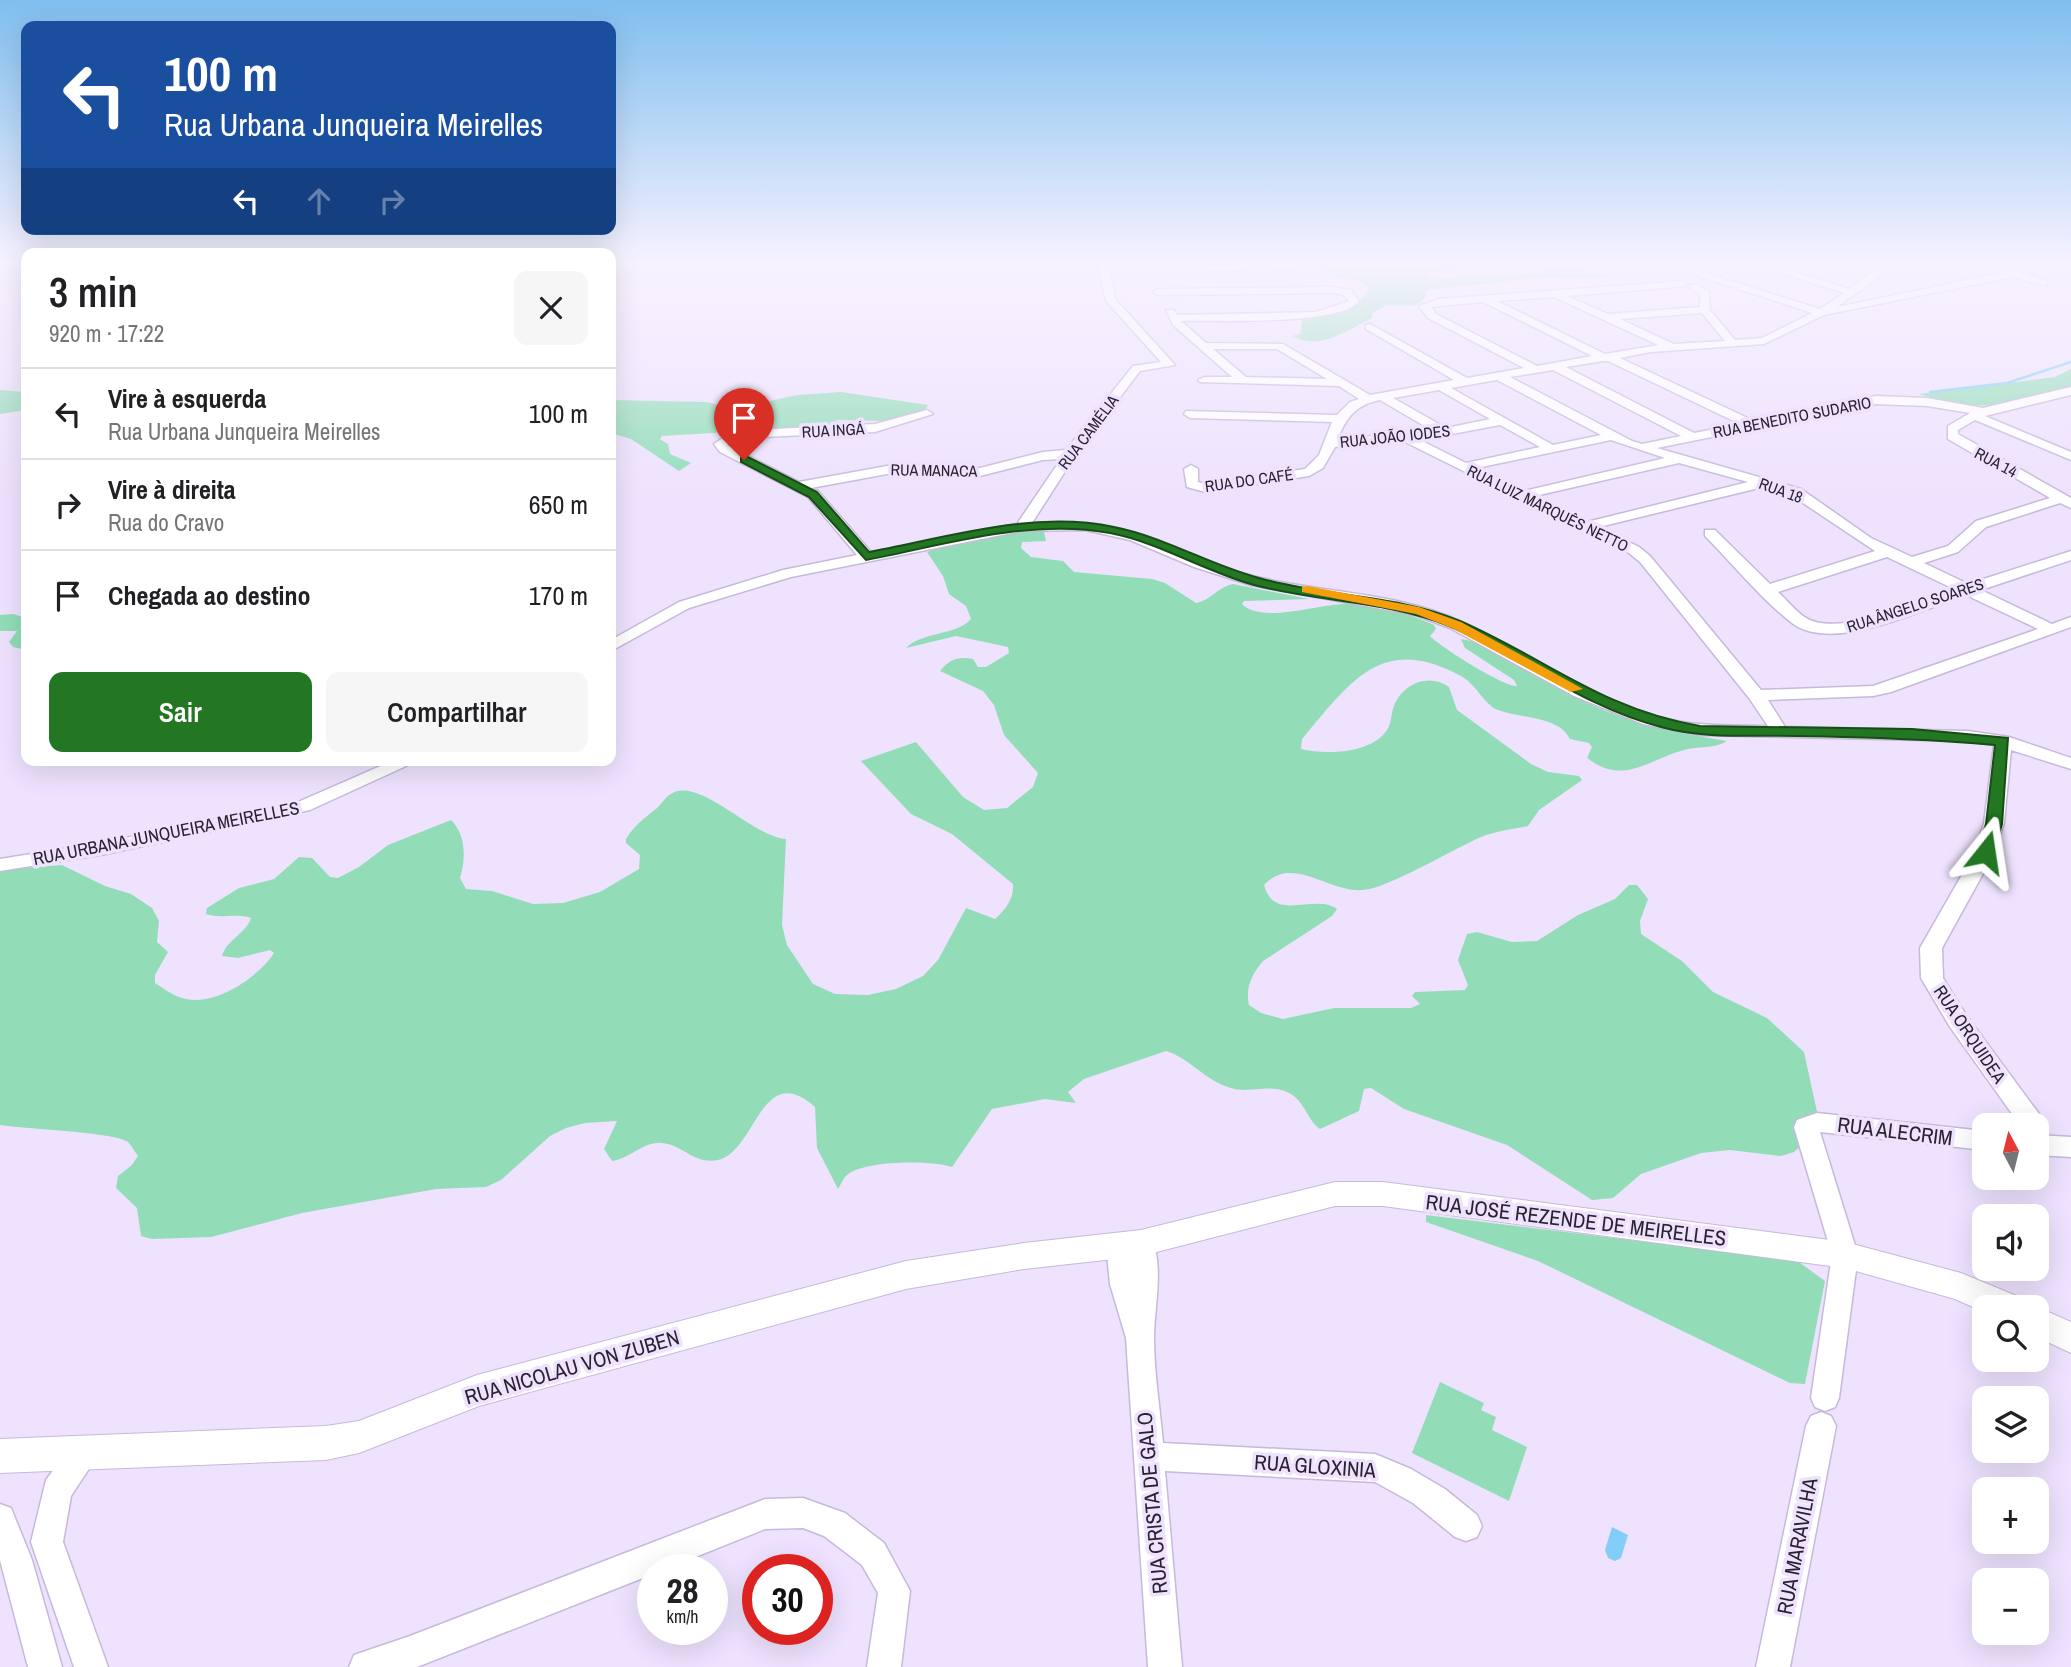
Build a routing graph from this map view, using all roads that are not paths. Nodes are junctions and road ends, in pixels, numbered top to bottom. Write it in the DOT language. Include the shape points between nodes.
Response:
graph roads {
  1 [pos="1146,341"];
  2 [pos="1199,341"];
  3 [pos="1394,341"];
  4 [pos="1481,341"];
  5 [pos="1573,341"];
  6 [pos="1658,341"];
  7 [pos="1731,341"];
  8 [pos="1757,341"];
  9 [pos="1734,345"];
  10 [pos="1205,346"];
  11 [pos="1671,347"];
  12 [pos="1607,357"];
  13 [pos="1556,367"];
  14 [pos="1536,370"];
  15 [pos="1500,377"];
  16 [pos="1204,380"];
  17 [pos="1244,382"];
  18 [pos="1340,383"];
  19 [pos="1467,383"];
  20 [pos="1443,388"];
  21 [pos="2071,391"];
  22 [pos="1383,397"];
  23 [pos="1368,399"];
  24 [pos="927,414"];
  25 [pos="1190,414"];
  26 [pos="1981,414"];
  27 [pos="1339,419"];
  28 [pos="1501,421"];
  29 [pos="1750,425"];
  30 [pos="1443,432"];
  31 [pos="1612,436"];
  32 [pos="1404,437"];
  33 [pos="1692,437"];
  34 [pos="2071,441"];
  35 [pos="1329,443"];
  36 [pos="2049,447"];
  37 [pos="1550,448"];
  38 [pos="1641,448"];
  39 [pos="1070,454"];
  40 [pos="2071,456"];
  41 [pos="1679,458"];
  42 [pos="1464,467"];
  43 [pos="1191,469"];
  44 [pos="1764,483"];
  45 [pos="798,485"];
  46 [pos="1523,495"];
  47 [pos="2065,502"];
  48 [pos="1586,526"];
  49 [pos="1022,527"];
  50 [pos="1710,533"];
  51 [pos="1887,551"];
  52 [pos="2071,555"];
  53 [pos="866,556"];
  54 [pos="1912,562"];
  55 [pos="1967,588"];
  56 [pos="1768,590"];
  57 [pos="2071,622"];
  58 [pos="2051,629"];
  59 [pos="616,643"];
  60 [pos="1756,695"];
  61 [pos="1780,732"];
  62 [pos="2003,741"];
  63 [pos="2071,764"];
  64 [pos="396,766"];
  65 [pos="0,865"];
  66 [pos="2024,1113"];
  67 [pos="1972,1139"];
  68 [pos="1130,1244"];
  69 [pos="1845,1255"];
  70 [pos="1980,1295"];
  71 [pos="2049,1327"];
  72 [pos="2071,1339"];
  73 [pos="85,1452"];
  74 [pos="0,1456"];
  75 [pos="1147,1456"];
  76 [pos="0,1519"];
  77 [pos="1466,1526"];
  78 [pos="45,1667"];
  79 [pos="91,1667"];
  80 [pos="366,1667"];
  81 [pos="884,1667"];
  82 [pos="1165,1667"];
  83 [pos="1773,1667"];
  1 -- 39 [label="street, RUA CAMÉLIA" via="1168,365 1137,368"];
  2 -- 10 [label="street"];
  3 -- 19 [label="street"];
  4 -- 14 [label="street"];
  5 -- 12 [label="street"];
  6 -- 11 [label="street"];
  7 -- 9 [label="street"];
  8 -- 9 [label="street"];
  9 -- 11 [label="street"];
  10 -- 17 [label="street"];
  10 -- 18 [label="street" via="1274,345"];
  11 -- 12 [label="street"];
  12 -- 13 [label="street"];
  12 -- 29 [label="street"];
  13 -- 14 [label="street"];
  13 -- 33 [label="street"];
  14 -- 15 [label="street"];
  15 -- 19 [label="street"];
  15 -- 31 [label="street, RUA 18"];
  16 -- 17 [label="street"];
  17 -- 18 [label="street"];
  18 -- 23 [label="street"];
  19 -- 20 [label="street"];
  20 -- 22 [label="street"];
  20 -- 28 [label="street"];
  21 -- 26 [label="street"];
  22 -- 23 [label="street"];
  22 -- 30 [label="street"];
  23 -- 27 [label="street" via="1348,407"];
  24 -- 45 [label="street, RUA INGÁ" via="875,428 737,434 720,444"];
  25 -- 27 [label="street"];
  26 -- 29 [label="street, RUA BENEDITO SUDARIO" via="1927,402 1876,400"];
  26 -- 36 [label="street" via="2002,429"];
  26 -- 47 [label="street, RUA 14" via="1952,429 1952,436"];
  27 -- 35 [label="street, RUA DO CAFÉ"];
  28 -- 30 [label="street, RUA JOÃO IODES"];
  28 -- 37 [label="street"];
  29 -- 33 [label="street, RUA BENEDITO SUDARIO"];
  30 -- 32 [label="street, RUA JOÃO IODES"];
  31 -- 37 [label="street"];
  31 -- 38 [label="street, RUA 18"];
  32 -- 35 [label="street, RUA JOÃO IODES"];
  32 -- 42 [label="street, RUA LUIZ MARQUÊS NETTO"];
  33 -- 38 [label="street, RUA BENEDITO SUDARIO"];
  34 -- 36 [label="street"];
  35 -- 43 [label="street, RUA DO CAFÉ" via="1319,466 1309,472 1205,488 1192,484"];
  36 -- 40 [label="street"];
  37 -- 42 [label="street"];
  38 -- 41 [label="street, RUA 18"];
  39 -- 45 [label="street, RUA MANACA" via="1043,456 990,471 888,468"];
  39 -- 49 [label="street, RUA CAMÉLIA"];
  41 -- 44 [label="street, RUA 18"];
  41 -- 46 [label="street"];
  42 -- 46 [label="street, RUA LUIZ MARQUÊS NETTO"];
  44 -- 48 [label="street"];
  44 -- 51 [label="street, RUA 18" via="1807,498 1852,533"];
  45 -- 53 [label="street" via="813,494"];
  46 -- 48 [label="street, RUA LUIZ MARQUÊS NETTO"];
  47 -- 54 [label="street" via="1981,524 1952,549"];
  48 -- 60 [label="street, RUA LUIZ MARQUÊS NETTO" via="1645,559"];
  49 -- 53 [label="street"];
  49 -- 61 [label="street" via="1054,524 1114,530 1256,582 1419,611 1457,625 1580,692 1643,719 1700,730"];
  50 -- 56 [label="street, RUA ÂNGELO SOARES"];
  51 -- 54 [label="street, RUA 18"];
  51 -- 56 [label="street"];
  52 -- 55 [label="street, RUA ÂNGELO SOARES"];
  53 -- 59 [label="street" via="700,599"];
  54 -- 55 [label="street, RUA 18"];
  55 -- 56 [label="street, RUA ÂNGELO SOARES" via="1844,630 1829,631 1799,621"];
  55 -- 58 [label="street, RUA 18"];
  57 -- 58 [label="street"];
  58 -- 60 [label="street" via="1882,689"];
  60 -- 61 [label="street, RUA LUIZ MARQUÊS NETTO"];
  61 -- 62 [label="street" via="1912,733"];
  62 -- 63 [label="street"];
  62 -- 66 [label="street, RUA ORQUIDEA" via="1994,824 1986,852 1931,948 1932,978"];
  64 -- 65 [label="street, RUA URBANA JUNQUEIRA MEIRELLES" via="303,806 106,848"];
  67 -- 69 [label="street, RUA ALECRIM" via="1817,1122 1806,1127"];
  68 -- 69 [label="street, RUA JOSÉ REZENDE DE MEIRELLES" via="1335,1194 1383,1194"];
  68 -- 73 [label="street, RUA NICOLAU VON ZUBEN" via="906,1275 477,1391 359,1437 326,1443"];
  68 -- 75 [label="street, RUA CRISTA DE GALO" via="1124,1284 1140,1339"];
  69 -- 70 [label="street, RUA JOSÉ REZENDE DE MEIRELLES"];
  69 -- 83 [label="street, RUA MARAVILHA" via="1823,1412"];
  71 -- 72 [label="street"];
  73 -- 74 [label="street, RUA NICOLAU VON ZUBEN"];
  73 -- 79 [label="street" via="57,1490 47,1542"];
  75 -- 77 [label="street, RUA GLOXINIA" via="1375,1468 1435,1497"];
  75 -- 82 [label="street, RUA CRISTA DE GALO"];
  76 -- 78 [label="street"];
  80 -- 81 [label="street" via="765,1514 803,1513 834,1524 873,1554 894,1591"];
}
